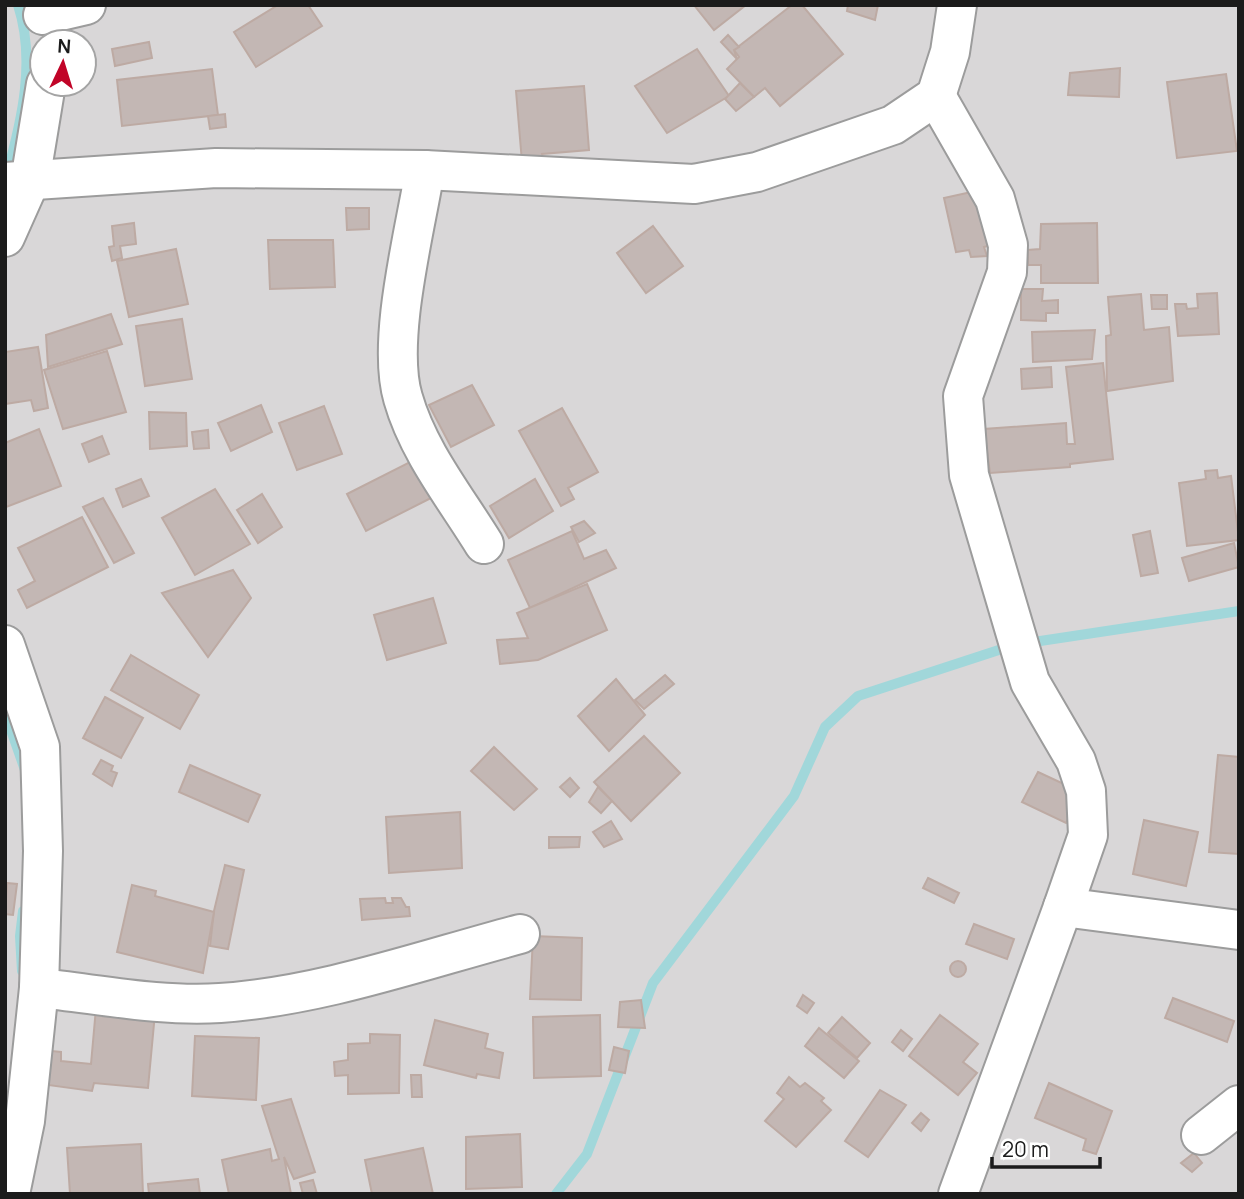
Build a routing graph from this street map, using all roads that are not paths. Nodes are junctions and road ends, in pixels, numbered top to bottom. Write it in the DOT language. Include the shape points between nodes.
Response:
graph roads {
  1 [pos="86,5"];
  2 [pos="957,5"];
  3 [pos="42,21"];
  4 [pos="936,96"];
  5 [pos="42,98"];
  6 [pos="425,170"];
  7 [pos="18,181"];
  8 [pos="5,237"];
  9 [pos="484,544"];
  10 [pos="5,645"];
  11 [pos="1063,906"];
  12 [pos="1239,930"];
  13 [pos="520,933"];
  14 [pos="39,988"];
  15 [pos="1239,1105"];
  16 [pos="1201,1135"];
  17 [pos="10,1194"];
  18 [pos="958,1194"];
  1 -- 3 [label="street"];
  2 -- 4 [label="street" via="950,52"];
  4 -- 6 [label="street" via="893,125 802,159 694,184"];
  4 -- 11 [label="street" via="995,199 1007,245 1007,272 963,396 969,475 1030,682 1076,761 1086,791 1088,835"];
  5 -- 7 [label="street"];
  6 -- 7 [label="street" via="216,168"];
  6 -- 9 [label="street" via="396,352 402,397 421,444"];
  7 -- 8 [label="street"];
  10 -- 14 [label="street" via="40,747"];
  11 -- 12 [label="street"];
  11 -- 18 [label="street"];
  13 -- 14 [label="street" via="300,993 218,1003 163,1002"];
  14 -- 17 [label="street" via="24,1121"];
  15 -- 16 [label="street"];
}
